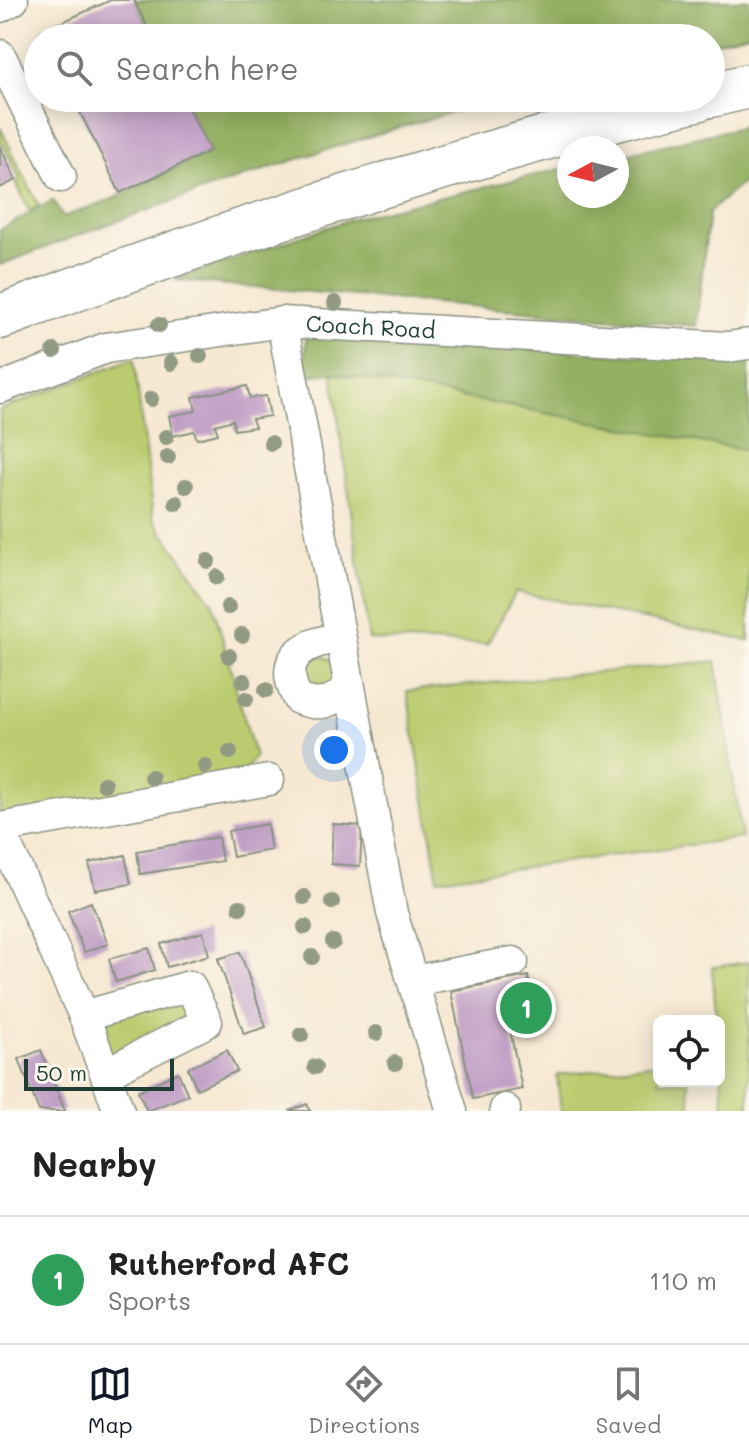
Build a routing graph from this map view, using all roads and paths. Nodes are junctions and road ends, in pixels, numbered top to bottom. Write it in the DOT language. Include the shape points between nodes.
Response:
graph roads {
  1 [pos="13,0"];
  2 [pos="0,7"];
  3 [pos="0,55"];
  4 [pos="749,57"];
  5 [pos="725,62"];
  6 [pos="749,86"];
  7 [pos="725,92"];
  8 [pos="24,103"];
  9 [pos="28,112"];
  10 [pos="532,112"];
  11 [pos="645,112"];
  12 [pos="61,177"];
  13 [pos="0,292"];
  14 [pos="0,317"];
  15 [pos="282,322"];
  16 [pos="749,344"];
  17 [pos="0,388"];
  18 [pos="339,638"];
  19 [pos="349,687"];
  20 [pos="269,780"];
  21 [pos="0,829"];
  22 [pos="513,962"];
  23 [pos="413,981"];
  24 [pos="84,1016"];
  25 [pos="106,1073"];
  26 [pos="119,1111"];
  27 [pos="452,1111"];
  1 -- 2 [label="street"];
  3 -- 8 [label="street"];
  4 -- 5 [label="highway"];
  6 -- 7 [label="highway"];
  9 -- 12 [label="street"];
  10 -- 13 [label="highway" via="287,187"];
  11 -- 14 [label="highway" via="370,190"];
  15 -- 16 [label="street, Coach Road"];
  15 -- 17 [label="street, Coach Road" via="106,348"];
  15 -- 18 [label="street"];
  18 -- 19 [label="street"];
  18 -- 19 [label="street" via="312,643 298,654 290,665 289,683 298,699 315,706 333,702"];
  19 -- 23 [label="street" via="392,913"];
  20 -- 21 [label="street"];
  21 -- 24 [label="street"];
  22 -- 23 [label="street"];
  23 -- 27 [label="street"];
  24 -- 25 [label="street"];
  24 -- 25 [label="street" via="190,986 207,1022"];
  25 -- 26 [label="street"];
}
